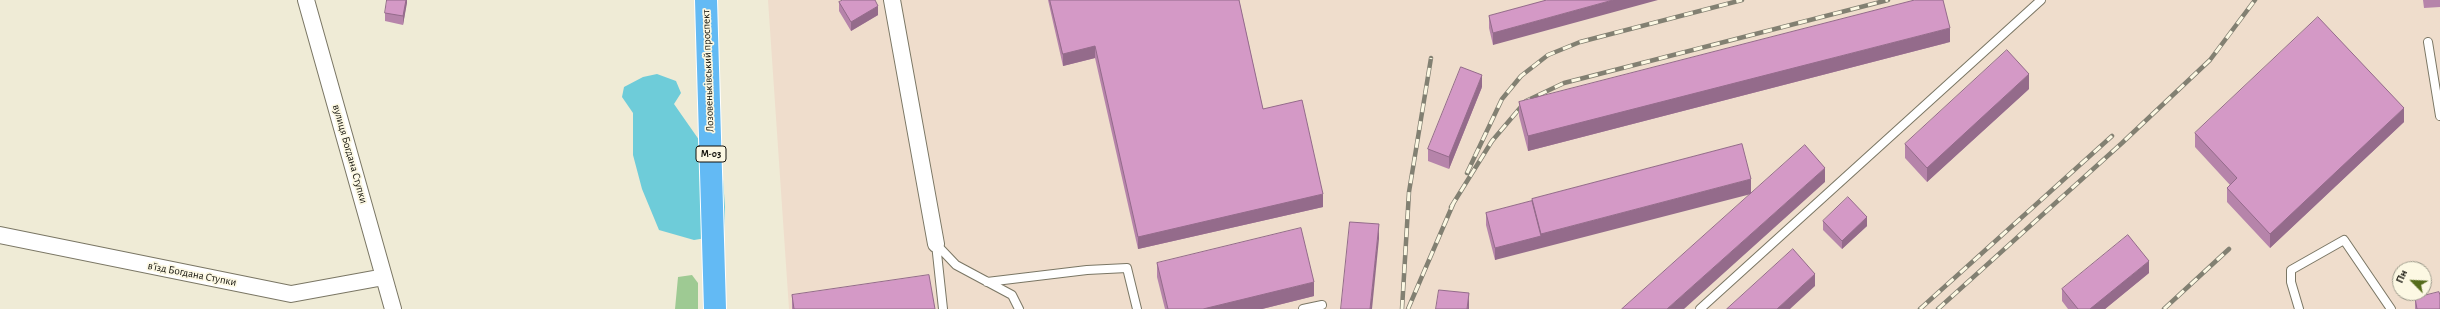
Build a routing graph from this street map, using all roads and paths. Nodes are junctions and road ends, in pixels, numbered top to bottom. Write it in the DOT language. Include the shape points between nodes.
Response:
graph roads {
  1 [pos="306,0"];
  2 [pos="706,0"];
  3 [pos="892,0"];
  4 [pos="2041,0"];
  5 [pos="2428,42"];
  6 [pos="2440,116"];
  7 [pos="0,235"];
  8 [pos="936,244"];
  9 [pos="384,277"];
  10 [pos="987,282"];
  11 [pos="1322,305"];
  12 [pos="393,309"];
  13 [pos="715,309"];
  14 [pos="944,309"];
  15 [pos="1019,309"];
  16 [pos="1137,309"];
  17 [pos="1303,309"];
  18 [pos="1700,309"];
  19 [pos="2299,309"];
  20 [pos="2391,309"];
  1 -- 9 [label="street, вулиця Богдана Ступки"];
  2 -- 13 [label="highway, Лозовеньківський проспект / М-03"];
  3 -- 8 [label="street"];
  4 -- 18 [label="lane"];
  5 -- 6 [label="lane"];
  7 -- 9 [label="street, в'їзд Богдана Ступки" via="291,294"];
  8 -- 10 [label="lane" via="956,265"];
  8 -- 14 [label="lane"];
  9 -- 12 [label="street, вулиця Богдана Ступки"];
  10 -- 15 [label="lane" via="1012,295"];
  10 -- 16 [label="lane" via="1127,268"];
  11 -- 17 [label="lane"];
  19 -- 20 [label="lane" via="2291,282 2292,270 2344,240"];
}
